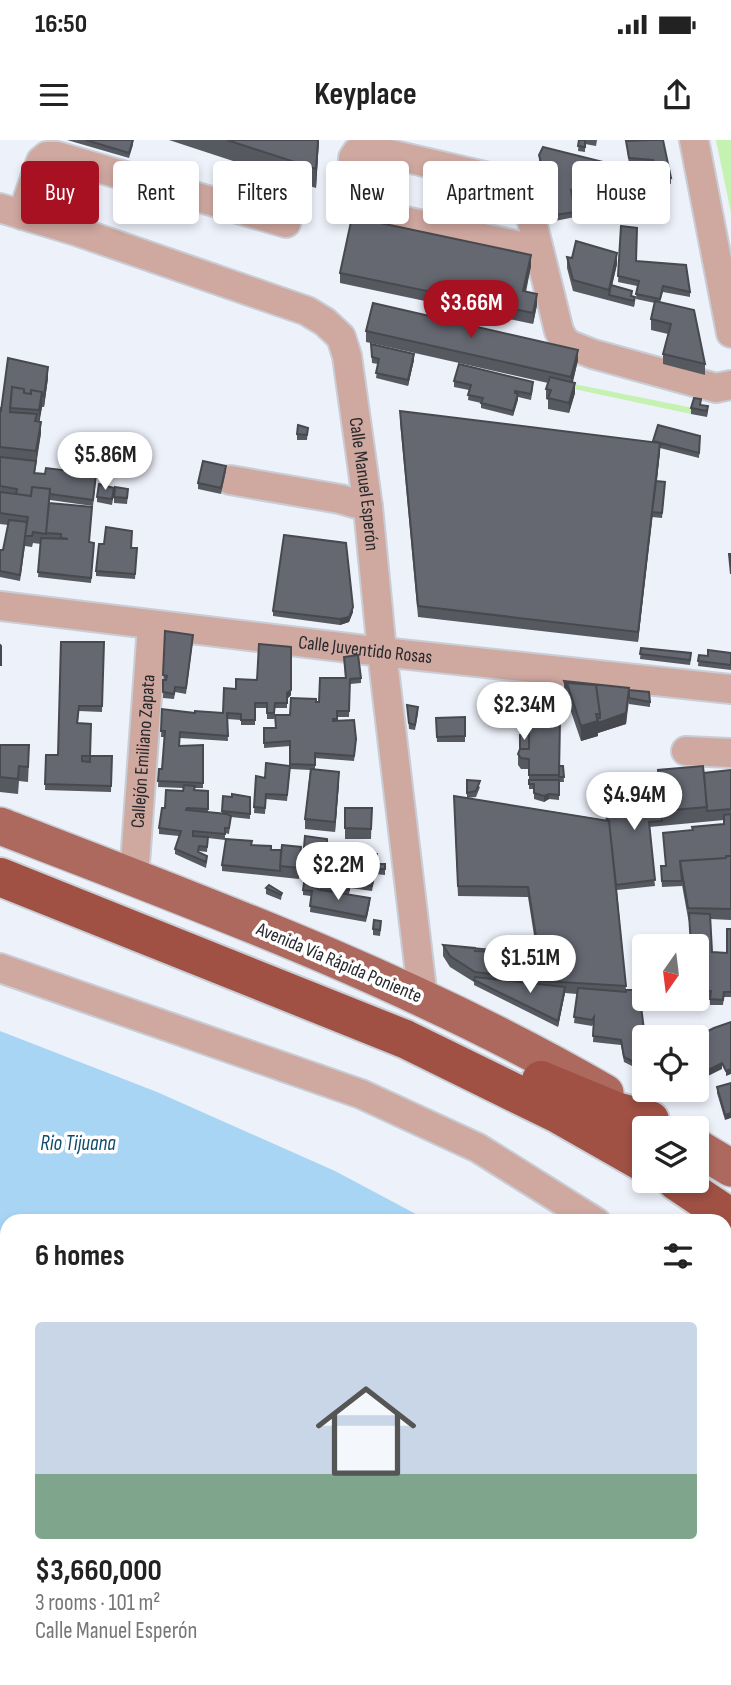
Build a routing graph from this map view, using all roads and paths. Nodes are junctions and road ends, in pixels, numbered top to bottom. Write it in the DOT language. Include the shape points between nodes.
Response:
graph roads {
  1 [pos="694,140"];
  2 [pos="213,202"];
  3 [pos="11,211"];
  4 [pos="539,250"];
  5 [pos="731,333"];
  6 [pos="731,385"];
  7 [pos="230,480"];
  8 [pos="368,507"];
  9 [pos="0,606"];
  10 [pos="152,626"];
  11 [pos="382,652"];
  12 [pos="731,689"];
  13 [pos="686,751"];
  14 [pos="731,753"];
  15 [pos="0,826"];
  16 [pos="0,877"];
  17 [pos="134,877"];
  18 [pos="178,947"];
  19 [pos="0,968"];
  20 [pos="423,999"];
  21 [pos="634,1116"];
  22 [pos="644,1116"];
  23 [pos="709,1155"];
  24 [pos="632,1156"];
  25 [pos="731,1168"];
  26 [pos="694,1193"];
  27 [pos="583,1214"];
  28 [pos="725,1214"];
  1 -- 5 [label="street"];
  2 -- 3 [label="street" via="47,156"];
  3 -- 8 [label="street, Calle Manuel Esperón" via="307,310 325,322 341,337 347,356"];
  4 -- 4 [label="street" via="524,193 515,183 368,149 357,152 355,201 363,212"];
  4 -- 6 [label="street" via="559,331 570,345 716,388"];
  7 -- 8 [label="street"];
  8 -- 11 [label="street, Calle Manuel Esperón"];
  9 -- 10 [label="street, Calle Juventido Rosas"];
  10 -- 11 [label="street, Calle Juventido Rosas"];
  10 -- 17 [label="street, Callejón Emiliano Zapata"];
  11 -- 12 [label="street, Calle Juventido Rosas"];
  11 -- 20 [label="street, Calle Manuel Esperón"];
  13 -- 14 [label="street"];
  15 -- 17 [label="main road, Avenida Vía Rápida Poniente"];
  16 -- 18 [label="highway"];
  17 -- 20 [label="main road, Avenida Vía Rápida Poniente"];
  18 -- 21 [label="highway" via="274,969"];
  18 -- 24 [label="highway" via="405,1039 558,1114"];
  19 -- 27 [label="street" via="361,1094 478,1148"];
  20 -- 22 [label="main road, Avenida Vía Rápida Poniente" via="546,1059"];
  23 -- 25 [label="main road"];
  26 -- 28 [label="highway"];
}
